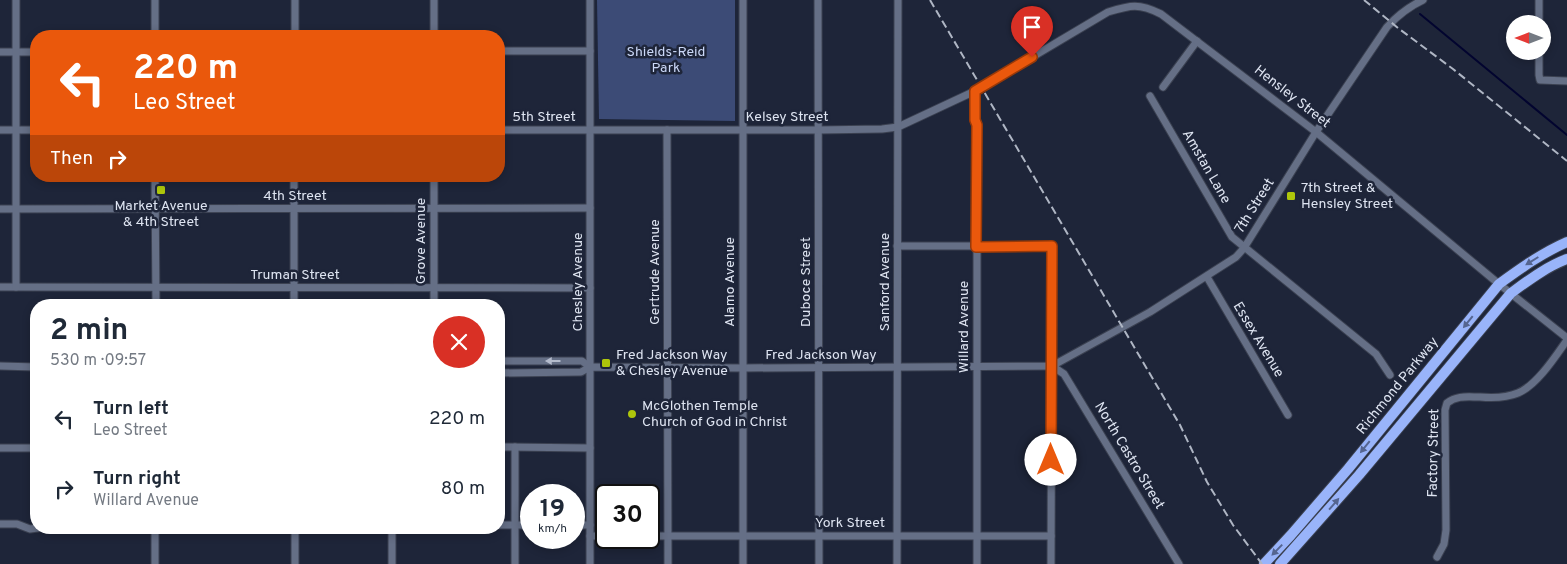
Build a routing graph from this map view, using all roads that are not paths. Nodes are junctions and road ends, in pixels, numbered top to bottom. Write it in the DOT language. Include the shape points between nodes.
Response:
graph roads {
  1 [pos="16,0"];
  2 [pos="155,0"];
  3 [pos="295,0"];
  4 [pos="434,0"];
  5 [pos="590,0"];
  6 [pos="743,0"];
  7 [pos="818,0"];
  8 [pos="898,0"];
  9 [pos="1422,0"];
  10 [pos="1539,0"];
  11 [pos="1539,15"];
  12 [pos="155,30"];
  13 [pos="295,30"];
  14 [pos="434,30"];
  15 [pos="1197,41"];
  16 [pos="505,51"];
  17 [pos="590,51"];
  18 [pos="0,52"];
  19 [pos="16,52"];
  20 [pos="30,52"];
  21 [pos="1539,60"];
  22 [pos="1567,81"];
  23 [pos="1163,87"];
  24 [pos="975,91"];
  25 [pos="1150,96"];
  26 [pos="898,127"];
  27 [pos="0,130"];
  28 [pos="15,130"];
  29 [pos="30,130"];
  30 [pos="505,130"];
  31 [pos="590,130"];
  32 [pos="667,130"];
  33 [pos="742,130"];
  34 [pos="818,130"];
  35 [pos="1316,132"];
  36 [pos="155,182"];
  37 [pos="294,182"];
  38 [pos="434,182"];
  39 [pos="590,208"];
  40 [pos="0,209"];
  41 [pos="16,209"];
  42 [pos="155,209"];
  43 [pos="294,209"];
  44 [pos="434,209"];
  45 [pos="1567,242"];
  46 [pos="897,246"];
  47 [pos="976,247"];
  48 [pos="1244,248"];
  49 [pos="1567,259"];
  50 [pos="1206,277"];
  51 [pos="1500,284"];
  52 [pos="0,287"];
  53 [pos="16,287"];
  54 [pos="156,288"];
  55 [pos="294,288"];
  56 [pos="434,288"];
  57 [pos="590,288"];
  58 [pos="1511,293"];
  59 [pos="156,299"];
  60 [pos="294,299"];
  61 [pos="434,299"];
  62 [pos="1567,339"];
  63 [pos="505,361"];
  64 [pos="0,366"];
  65 [pos="1052,366"];
  66 [pos="30,367"];
  67 [pos="590,367"];
  68 [pos="898,367"];
  69 [pos="976,367"];
  70 [pos="668,368"];
  71 [pos="743,368"];
  72 [pos="819,368"];
  73 [pos="505,373"];
  74 [pos="1390,375"];
  75 [pos="1288,415"];
  76 [pos="505,447"];
  77 [pos="515,447"];
  78 [pos="0,448"];
  79 [pos="30,448"];
  80 [pos="590,448"];
  81 [pos="0,524"];
  82 [pos="505,525"];
  83 [pos="514,525"];
  84 [pos="520,525"];
  85 [pos="585,525"];
  86 [pos="590,525"];
  87 [pos="30,529"];
  88 [pos="155,534"];
  89 [pos="295,534"];
  90 [pos="392,534"];
  91 [pos="590,536"];
  92 [pos="595,536"];
  93 [pos="660,536"];
  94 [pos="668,536"];
  95 [pos="743,536"];
  96 [pos="819,536"];
  97 [pos="897,536"];
  98 [pos="977,536"];
  99 [pos="1051,536"];
  100 [pos="1437,557"];
  101 [pos="155,564"];
  102 [pos="295,564"];
  103 [pos="392,564"];
  104 [pos="514,564"];
  105 [pos="590,564"];
  106 [pos="668,564"];
  107 [pos="743,564"];
  108 [pos="819,564"];
  109 [pos="897,564"];
  110 [pos="977,564"];
  111 [pos="1051,564"];
  112 [pos="1179,564"];
  113 [pos="1264,564"];
  114 [pos="1280,564"];
  1 -- 19 [label="street"];
  2 -- 12 [label="street"];
  3 -- 13 [label="street"];
  4 -- 14 [label="street"];
  5 -- 17 [label="street, Chesley Avenue"];
  6 -- 33 [label="street, Alamo Avenue"];
  7 -- 34 [label="street, Duboce Street"];
  8 -- 26 [label="street, Sanford Avenue"];
  9 -- 35 [label="street, 7th Street" via="1398,14 1387,27"];
  10 -- 11 [label="street"];
  15 -- 23 [label="street"];
  15 -- 24 [label="street, Hensley Street" via="1145,6 1126,6 1108,12"];
  15 -- 35 [label="street, Hensley Street"];
  16 -- 17 [label="street"];
  17 -- 31 [label="street, Chesley Avenue"];
  18 -- 19 [label="street"];
  19 -- 20 [label="street"];
  19 -- 28 [label="street"];
  21 -- 22 [label="street" via="1540,80"];
  24 -- 26 [label="street, Kelsey Street"];
  24 -- 47 [label="street, Willard Avenue"];
  25 -- 48 [label="street, Amstan Lane" via="1232,237"];
  26 -- 34 [label="street, Kelsey Street"];
  26 -- 46 [label="street, Sanford Avenue"];
  27 -- 28 [label="street"];
  28 -- 29 [label="street"];
  28 -- 41 [label="street"];
  30 -- 31 [label="street, 5th Street"];
  31 -- 32 [label="street, Kelsey Street"];
  31 -- 39 [label="street, Chesley Avenue"];
  32 -- 33 [label="street, Kelsey Street"];
  32 -- 70 [label="street, Gertrude Avenue"];
  33 -- 34 [label="street, Kelsey Street"];
  33 -- 71 [label="street, Alamo Avenue"];
  34 -- 72 [label="street, Duboce Street"];
  35 -- 48 [label="street, 7th Street"];
  35 -- 51 [label="street, Hensley Street"];
  36 -- 42 [label="street"];
  37 -- 43 [label="street"];
  38 -- 44 [label="street, Grove Avenue"];
  39 -- 44 [label="street, 4th Street"];
  39 -- 57 [label="street, Chesley Avenue"];
  40 -- 41 [label="street, 4th Street"];
  41 -- 42 [label="street, 4th Street"];
  41 -- 53 [label="street"];
  42 -- 43 [label="street, 4th Street"];
  42 -- 54 [label="street"];
  43 -- 44 [label="street, 4th Street"];
  43 -- 55 [label="street"];
  44 -- 56 [label="street, Grove Avenue"];
  45 -- 51 [label="highway, Richmond Parkway, one-way" via="1526,264"];
  46 -- 47 [label="street"];
  46 -- 68 [label="street, Sanford Avenue"];
  47 -- 65 [label="street" via="1052,246"];
  47 -- 69 [label="street, Willard Avenue"];
  48 -- 50 [label="street, 7th Street"];
  48 -- 74 [label="street" via="1376,354"];
  49 -- 58 [label="highway, Richmond Parkway" via="1534,276"];
  50 -- 65 [label="street, 7th Street"];
  50 -- 75 [label="street, Essex Avenue"];
  51 -- 58 [label="street, Hensley Street"];
  51 -- 113 [label="highway, Richmond Parkway, one-way"];
  52 -- 53 [label="street, Truman Street"];
  53 -- 54 [label="street, Truman Street"];
  54 -- 55 [label="street, Truman Street"];
  54 -- 59 [label="street"];
  55 -- 56 [label="street, Truman Street"];
  55 -- 60 [label="street"];
  56 -- 57 [label="street, Truman Street"];
  56 -- 61 [label="street, Grove Avenue"];
  57 -- 67 [label="street, Chesley Avenue"];
  58 -- 62 [label="street, Hensley Street"];
  114 -- 58 [label="highway, Richmond Parkway, one-way"];
  62 -- 100 [label="street, Factory Street" via="1554,360 1518,393 1498,398 1460,397 1447,403 1446,530 1444,544"];
  67 -- 63 [label="street, Fred Jackson Way, one-way" via="582,361"];
  64 -- 66 [label="street"];
  65 -- 69 [label="street, Fred Jackson Way"];
  65 -- 99 [label="street"];
  65 -- 112 [label="street, North Castro Street" via="1064,374"];
  67 -- 70 [label="street, Fred Jackson Way"];
  67 -- 73 [label="street, Fred Jackson Way" via="581,372"];
  67 -- 80 [label="street, Chesley Avenue"];
  68 -- 69 [label="street, Fred Jackson Way"];
  68 -- 72 [label="street, Fred Jackson Way"];
  68 -- 97 [label="street, Sanford Avenue"];
  69 -- 98 [label="street, Willard Avenue"];
  70 -- 71 [label="street, Fred Jackson Way"];
  70 -- 94 [label="street, Gertrude Avenue"];
  71 -- 72 [label="street, Fred Jackson Way"];
  71 -- 95 [label="street, Alamo Avenue"];
  72 -- 96 [label="street, Duboce Street"];
  76 -- 77 [label="street"];
  77 -- 80 [label="street"];
  77 -- 83 [label="street"];
  78 -- 79 [label="street"];
  80 -- 86 [label="street, Chesley Avenue"];
  81 -- 87 [label="street" via="17,524"];
  82 -- 83 [label="street"];
  83 -- 84 [label="street"];
  83 -- 104 [label="street"];
  85 -- 86 [label="street"];
  86 -- 91 [label="street, Chesley Avenue"];
  88 -- 101 [label="street"];
  89 -- 102 [label="street"];
  90 -- 103 [label="street"];
  91 -- 92 [label="street"];
  91 -- 105 [label="street, Chesley Avenue"];
  93 -- 94 [label="street, York Street"];
  94 -- 95 [label="street, York Street"];
  94 -- 106 [label="street, Gertrude Avenue"];
  95 -- 96 [label="street, York Street"];
  95 -- 107 [label="street, Alamo Avenue"];
  96 -- 97 [label="street, York Street"];
  96 -- 108 [label="street, Duboce Street"];
  97 -- 98 [label="street, York Street"];
  97 -- 109 [label="street, Sanford Avenue"];
  98 -- 99 [label="street, York Street"];
  98 -- 110 [label="street, Willard Avenue"];
  99 -- 111 [label="street"];
}
